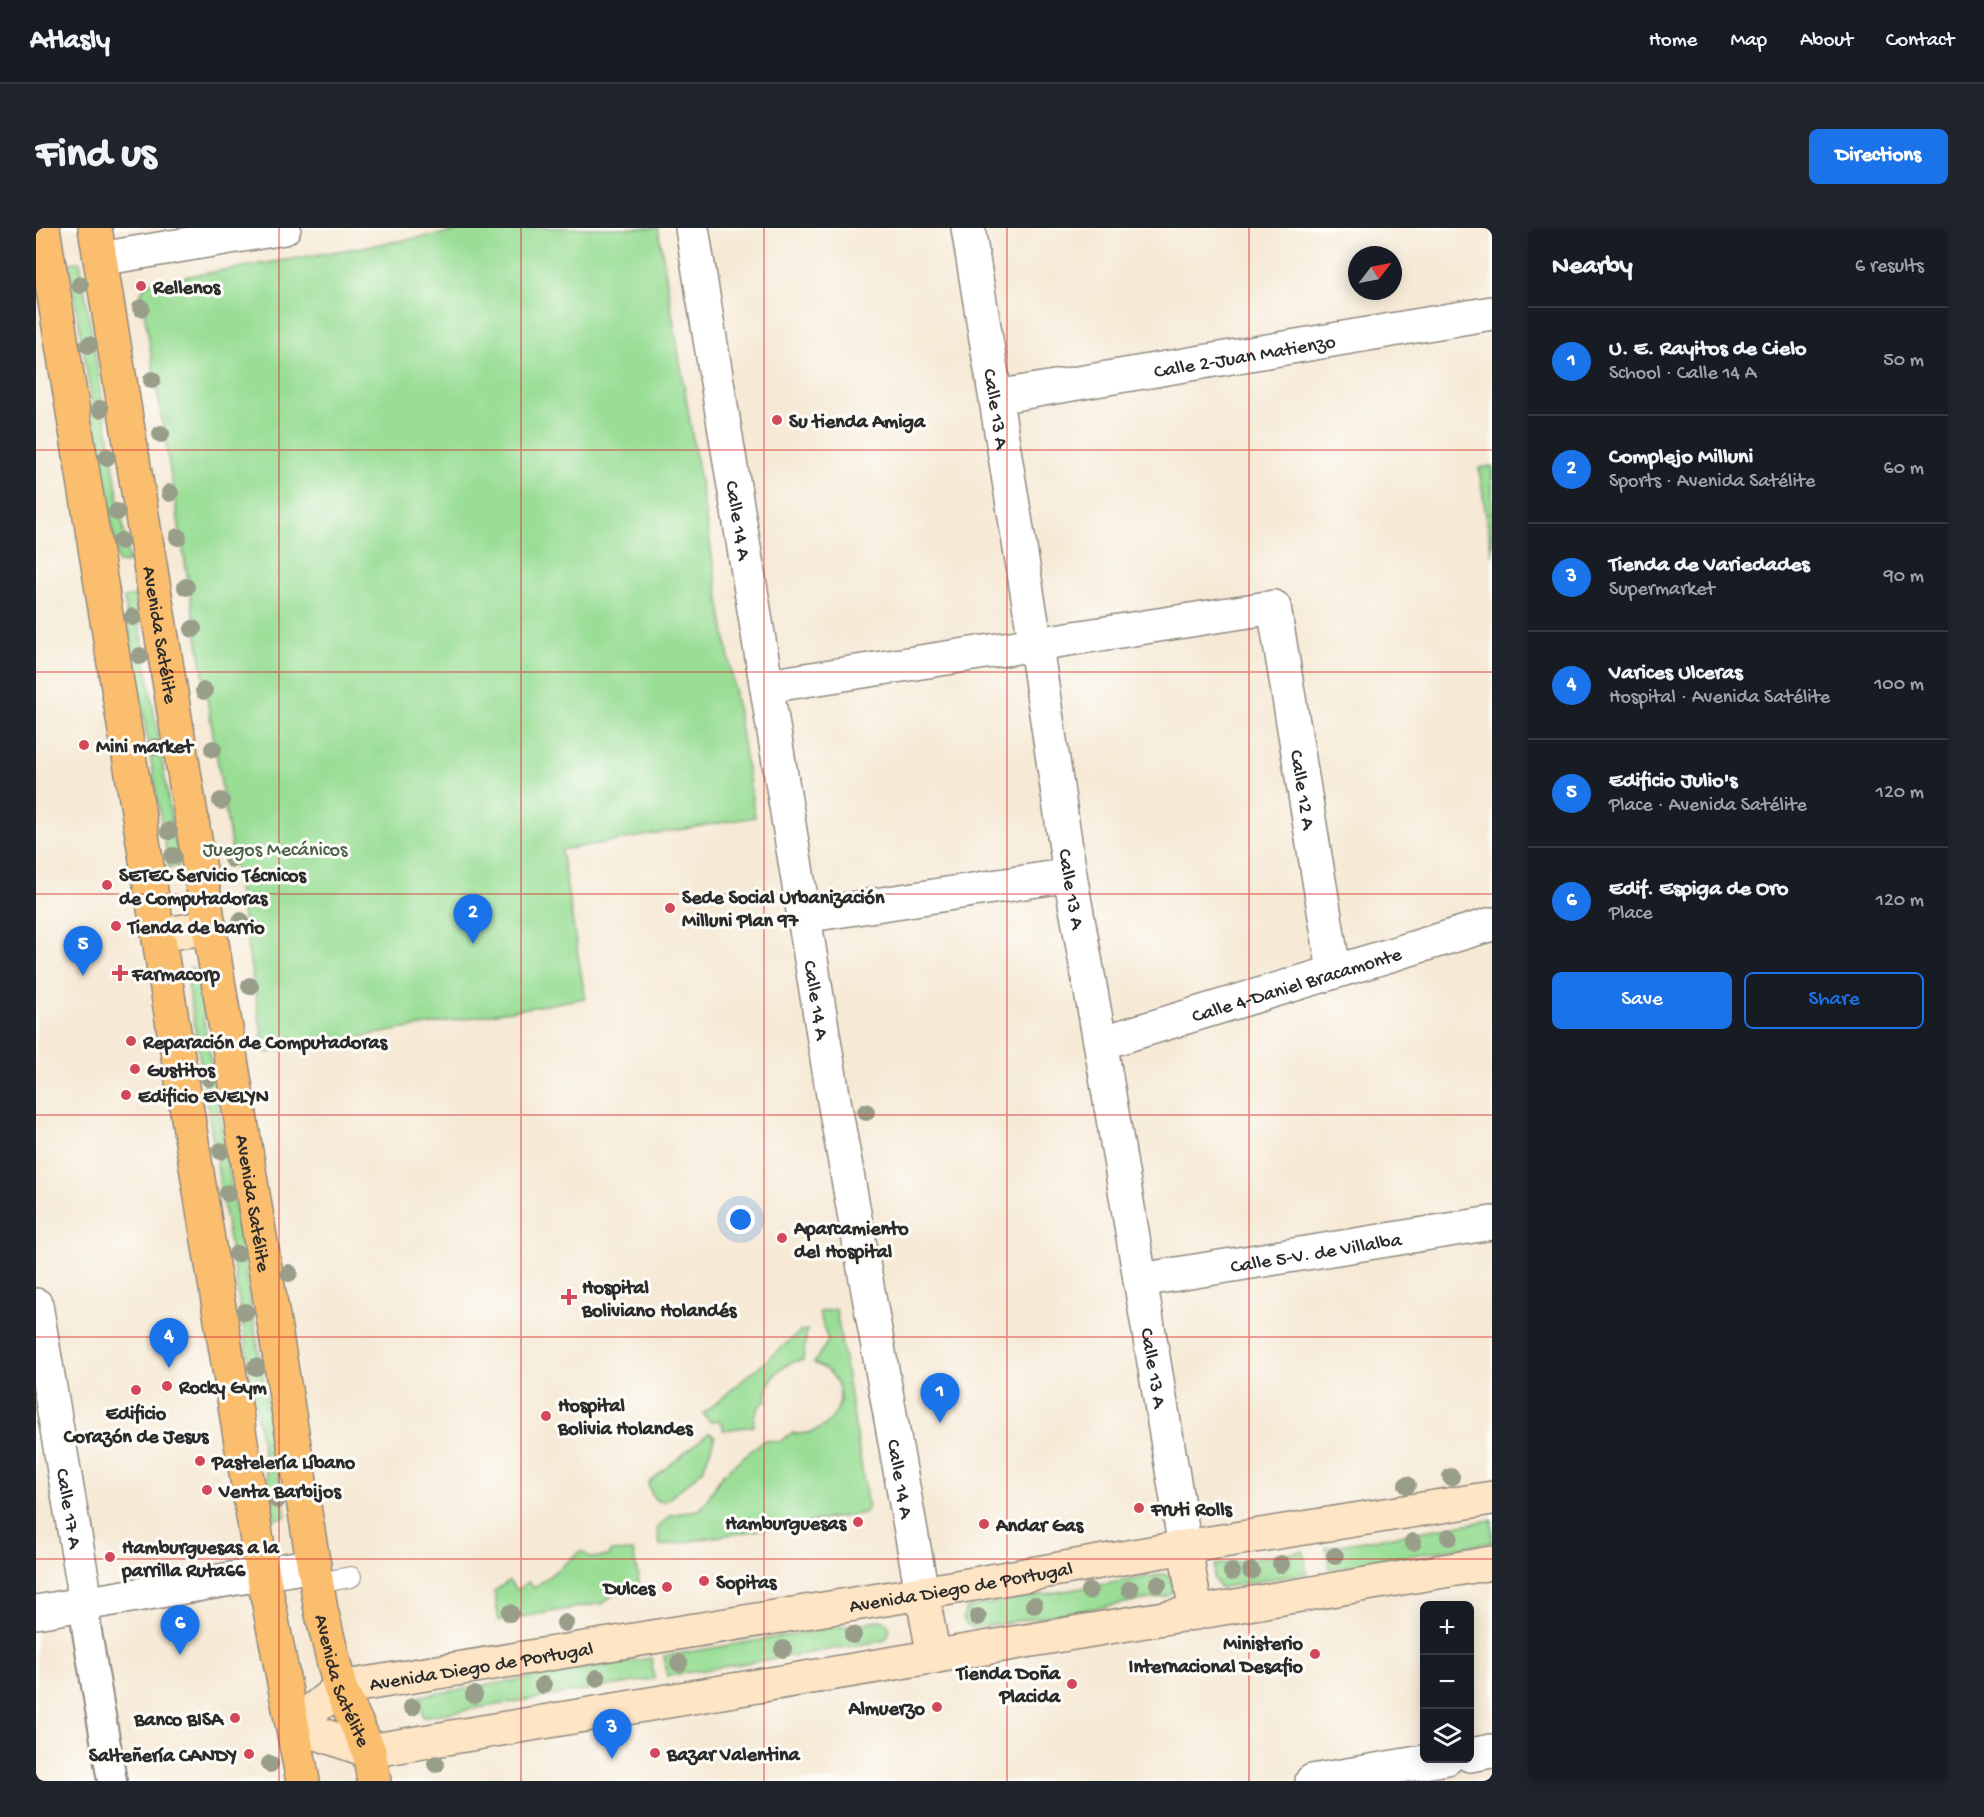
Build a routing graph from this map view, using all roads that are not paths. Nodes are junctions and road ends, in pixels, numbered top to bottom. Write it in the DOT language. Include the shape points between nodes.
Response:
graph roads {
  1 [pos="43,228"];
  2 [pos="284,228"];
  3 [pos="692,228"];
  4 [pos="968,228"];
  5 [pos="97,244"];
  6 [pos="1492,313"];
  7 [pos="996,397"];
  8 [pos="1035,644"];
  9 [pos="767,686"];
  10 [pos="1070,875"];
  11 [pos="804,916"];
  12 [pos="1492,924"];
  13 [pos="210,927"];
  14 [pos="159,935"];
  15 [pos="1334,971"];
  16 [pos="1101,1043"];
  17 [pos="1492,1223"];
  18 [pos="1140,1280"];
  19 [pos="37,1316"];
  20 [pos="1492,1498"];
  21 [pos="1185,1547"];
  22 [pos="1492,1563"];
  23 [pos="316,1574"];
  24 [pos="264,1575"];
  25 [pos="351,1576"];
  26 [pos="922,1593"];
  27 [pos="84,1604"];
  28 [pos="36,1612"];
  29 [pos="1196,1613"];
  30 [pos="934,1657"];
  31 [pos="340,1688"];
  32 [pos="294,1725"];
  33 [pos="1492,1751"];
  34 [pos="1474,1754"];
  35 [pos="1420,1763"];
  36 [pos="371,1766"];
  37 [pos="112,1781"];
  38 [pos="303,1781"];
  39 [pos="1312,1781"];
  1 -- 14 [label="main road"];
  2 -- 5 [label="street"];
  3 -- 9 [label="street, Calle 14 A"];
  4 -- 7 [label="street, Calle 13 A"];
  5 -- 13 [label="main road, Avenida Satélite"];
  6 -- 7 [label="street, Calle 2-Juan Matienzo"];
  7 -- 8 [label="street, Calle 13 A"];
  8 -- 9 [label="street"];
  8 -- 10 [label="street, Calle 13 A"];
  8 -- 15 [label="street, Calle 12 A" via="1274,607"];
  9 -- 11 [label="street, Calle 14 A"];
  10 -- 11 [label="street"];
  10 -- 16 [label="street, Calle 13 A"];
  11 -- 26 [label="street, Calle 14 A"];
  12 -- 15 [label="street, Calle 4-Daniel Bracamonte"];
  13 -- 14 [label="main road"];
  13 -- 23 [label="main road, Avenida Satélite"];
  14 -- 24 [label="main road"];
  15 -- 16 [label="street, Calle 4-Daniel Bracamonte"];
  16 -- 18 [label="street, Calle 13 A"];
  17 -- 18 [label="street, Calle 5-V. de Villalba"];
  18 -- 21 [label="street, Calle 13 A"];
  19 -- 27 [label="street, Calle 17 A"];
  20 -- 21 [label="main road, Avenida Diego de Portugal"];
  21 -- 26 [label="main road, Avenida Diego de Portugal"];
  21 -- 29 [label="main road"];
  22 -- 29 [label="main road"];
  23 -- 24 [label="street"];
  23 -- 25 [label="lane"];
  23 -- 31 [label="main road, Avenida Satélite"];
  24 -- 27 [label="street"];
  24 -- 32 [label="main road"];
  26 -- 30 [label="main road"];
  26 -- 31 [label="main road, Avenida Diego de Portugal"];
  27 -- 28 [label="street"];
  27 -- 37 [label="street"];
  29 -- 30 [label="main road"];
  30 -- 36 [label="main road" via="705,1694"];
  31 -- 32 [label="main road, Avenida Diego de Portugal"];
  31 -- 36 [label="main road, Avenida Satélite"];
  32 -- 36 [label="main road"];
  32 -- 38 [label="main road"];
  33 -- 34 [label="street"];
  35 -- 39 [label="street"];
}
